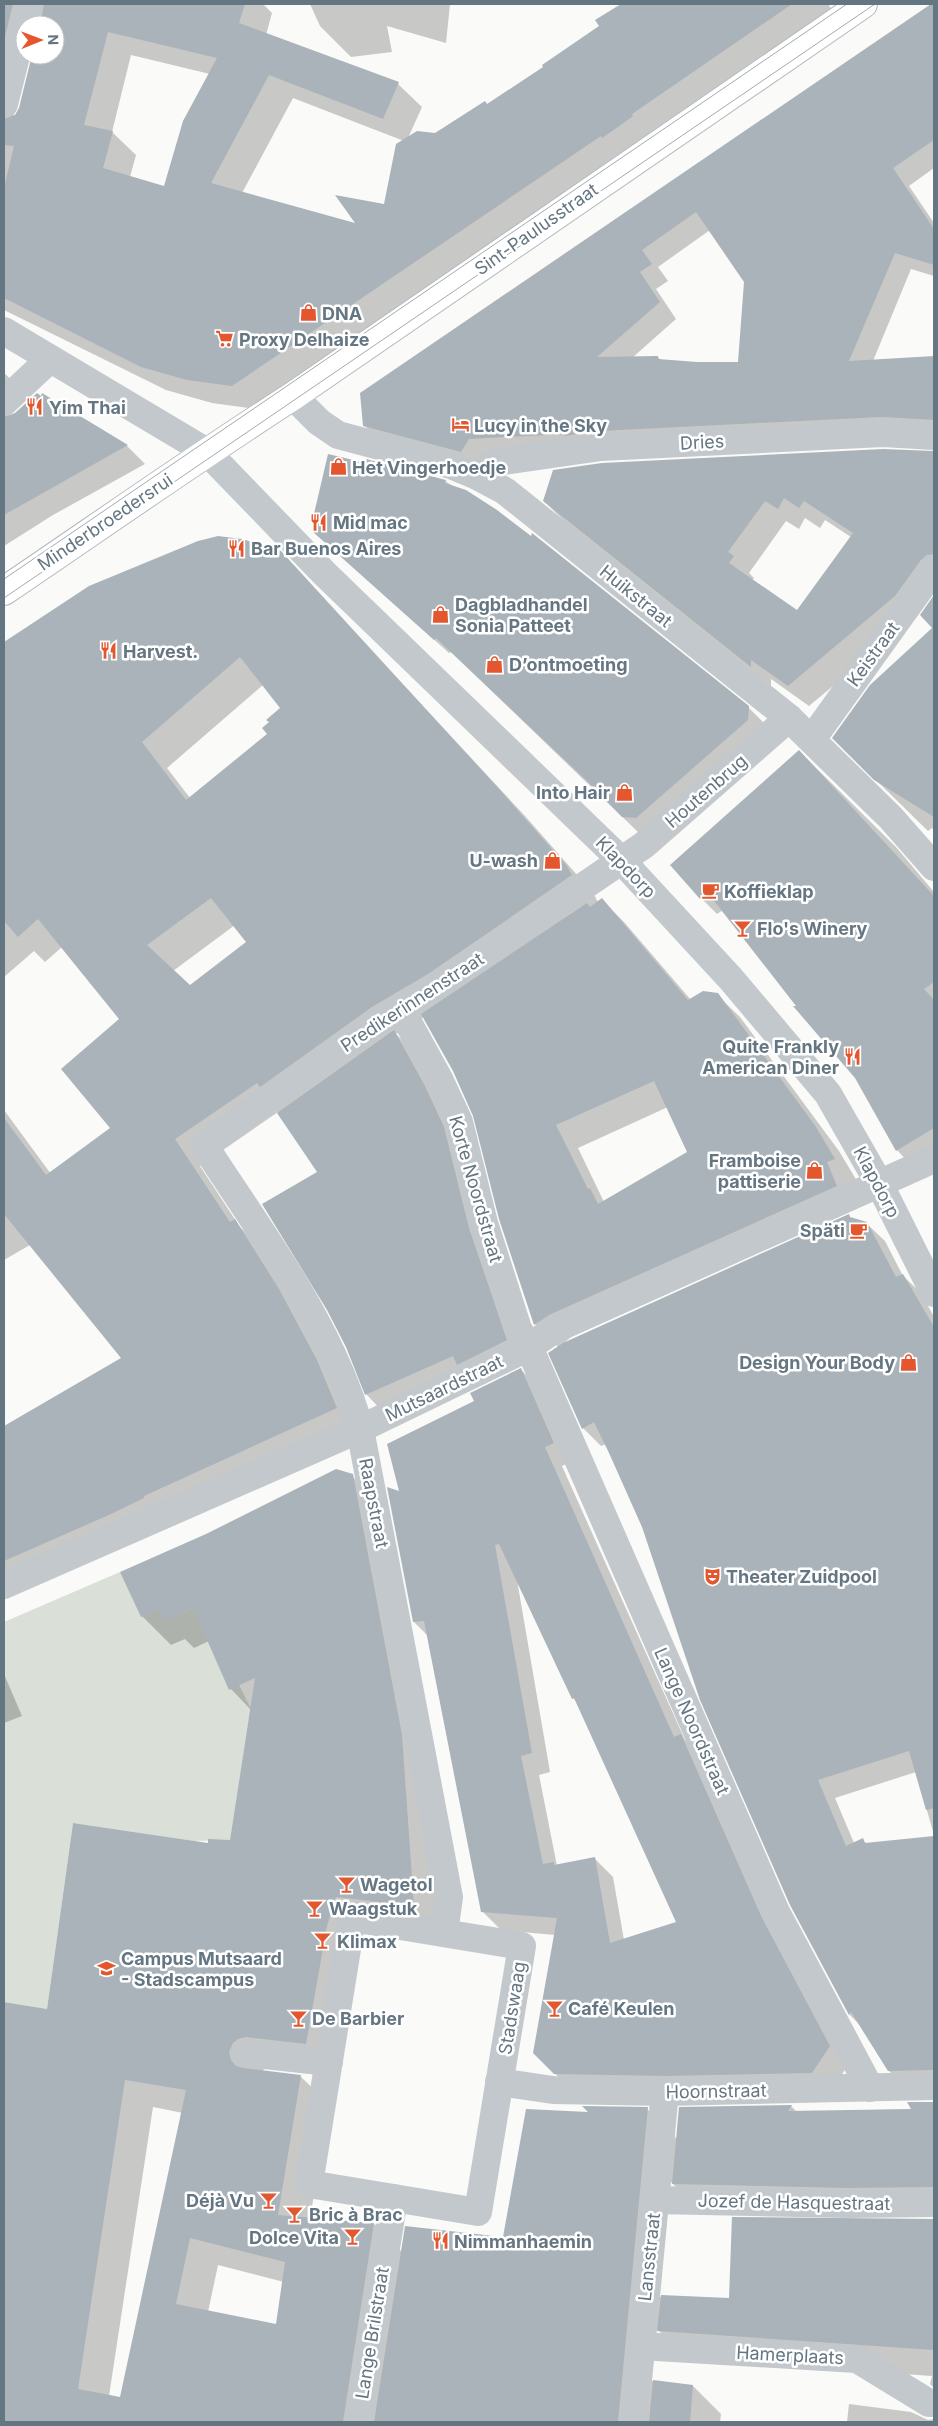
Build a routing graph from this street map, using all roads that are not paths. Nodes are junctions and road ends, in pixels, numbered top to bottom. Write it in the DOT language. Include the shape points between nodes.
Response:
graph roads {
  1 [pos="29,4"];
  2 [pos="863,4"];
  3 [pos="4,104"];
  4 [pos="4,331"];
  5 [pos="50,359"];
  6 [pos="293,396"];
  7 [pos="4,402"];
  8 [pos="934,436"];
  9 [pos="207,452"];
  10 [pos="475,475"];
  11 [pos="934,569"];
  12 [pos="4,590"];
  13 [pos="789,718"];
  14 [pos="812,739"];
  15 [pos="621,860"];
  16 [pos="934,868"];
  17 [pos="400,1008"];
  18 [pos="204,1145"];
  19 [pos="934,1159"];
  20 [pos="880,1185"];
  21 [pos="934,1293"];
  22 [pos="529,1347"];
  23 [pos="360,1429"];
  24 [pos="4,1585"];
  25 [pos="444,1933"];
  26 [pos="245,2053"];
  27 [pos="329,2062"];
  28 [pos="499,2082"];
  29 [pos="934,2086"];
  30 [pos="870,2088"];
  31 [pos="665,2092"];
  32 [pos="394,2198"];
  33 [pos="654,2200"];
  34 [pos="934,2202"];
  35 [pos="640,2346"];
  36 [pos="932,2403"];
  37 [pos="358,2422"];
  38 [pos="633,2422"];
  1 -- 3 [label="street"];
  2 -- 6 [label="street, Sint-Paulusstraat"];
  4 -- 5 [label="street, Klapdorp"];
  5 -- 7 [label="street"];
  5 -- 9 [label="street, Klapdorp"];
  6 -- 9 [label="street, Sint-Paulusstraat"];
  6 -- 10 [label="street, Huikstraat" via="338,434 451,465"];
  8 -- 10 [label="street, Dries" via="883,433 601,447 496,462"];
  9 -- 12 [label="street, Minderbroedersrui"];
  9 -- 15 [label="street, Klapdorp" via="248,496"];
  10 -- 13 [label="street, Huikstraat" via="505,491"];
  11 -- 14 [label="street, Keistraat"];
  13 -- 14 [label="street, Huikstraat"];
  13 -- 15 [label="street, Houtenbrug" via="644,845"];
  14 -- 16 [label="street, Huikstraat" via="891,818"];
  15 -- 17 [label="street, Predikerinnenstraat" via="436,987"];
  15 -- 20 [label="street, Klapdorp" via="731,979 828,1094"];
  17 -- 18 [label="street, Predikerinnenstraat"];
  17 -- 22 [label="street, Korte Noordstraat" via="459,1122 495,1258 518,1329"];
  18 -- 23 [label="street, Raapstraat" via="315,1317 353,1402"];
  19 -- 20 [label="street, Mutsaardstraat"];
  20 -- 21 [label="street, Klapdorp"];
  20 -- 22 [label="street, Mutsaardstraat" via="555,1329"];
  22 -- 23 [label="street, Mutsaardstraat"];
  22 -- 30 [label="street, Lange Noordstraat" via="776,1912"];
  23 -- 24 [label="street, Mutsaardstraat"];
  23 -- 25 [label="street, Raapstraat" via="449,1897"];
  25 -- 27 [label="street, Stadswaag" via="352,1918"];
  25 -- 28 [label="street, Stadswaag" via="522,1946"];
  26 -- 27 [label="street"];
  27 -- 32 [label="street, Stadswaag" via="309,2184"];
  28 -- 31 [label="street, Hoornstraat" via="553,2090"];
  28 -- 32 [label="street, Stadswaag" via="478,2212"];
  29 -- 30 [label="street, Hoornstraat"];
  30 -- 31 [label="street, Hoornstraat"];
  31 -- 33 [label="street, Lansstraat"];
  32 -- 37 [label="street, Lange Brilstraat"];
  33 -- 34 [label="street, Jozef de Hasquestraat" via="847,2204"];
  33 -- 35 [label="street, Lansstraat"];
  35 -- 36 [label="street, Hamerplaats" via="858,2359"];
  35 -- 38 [label="street, Lansstraat"];
}
